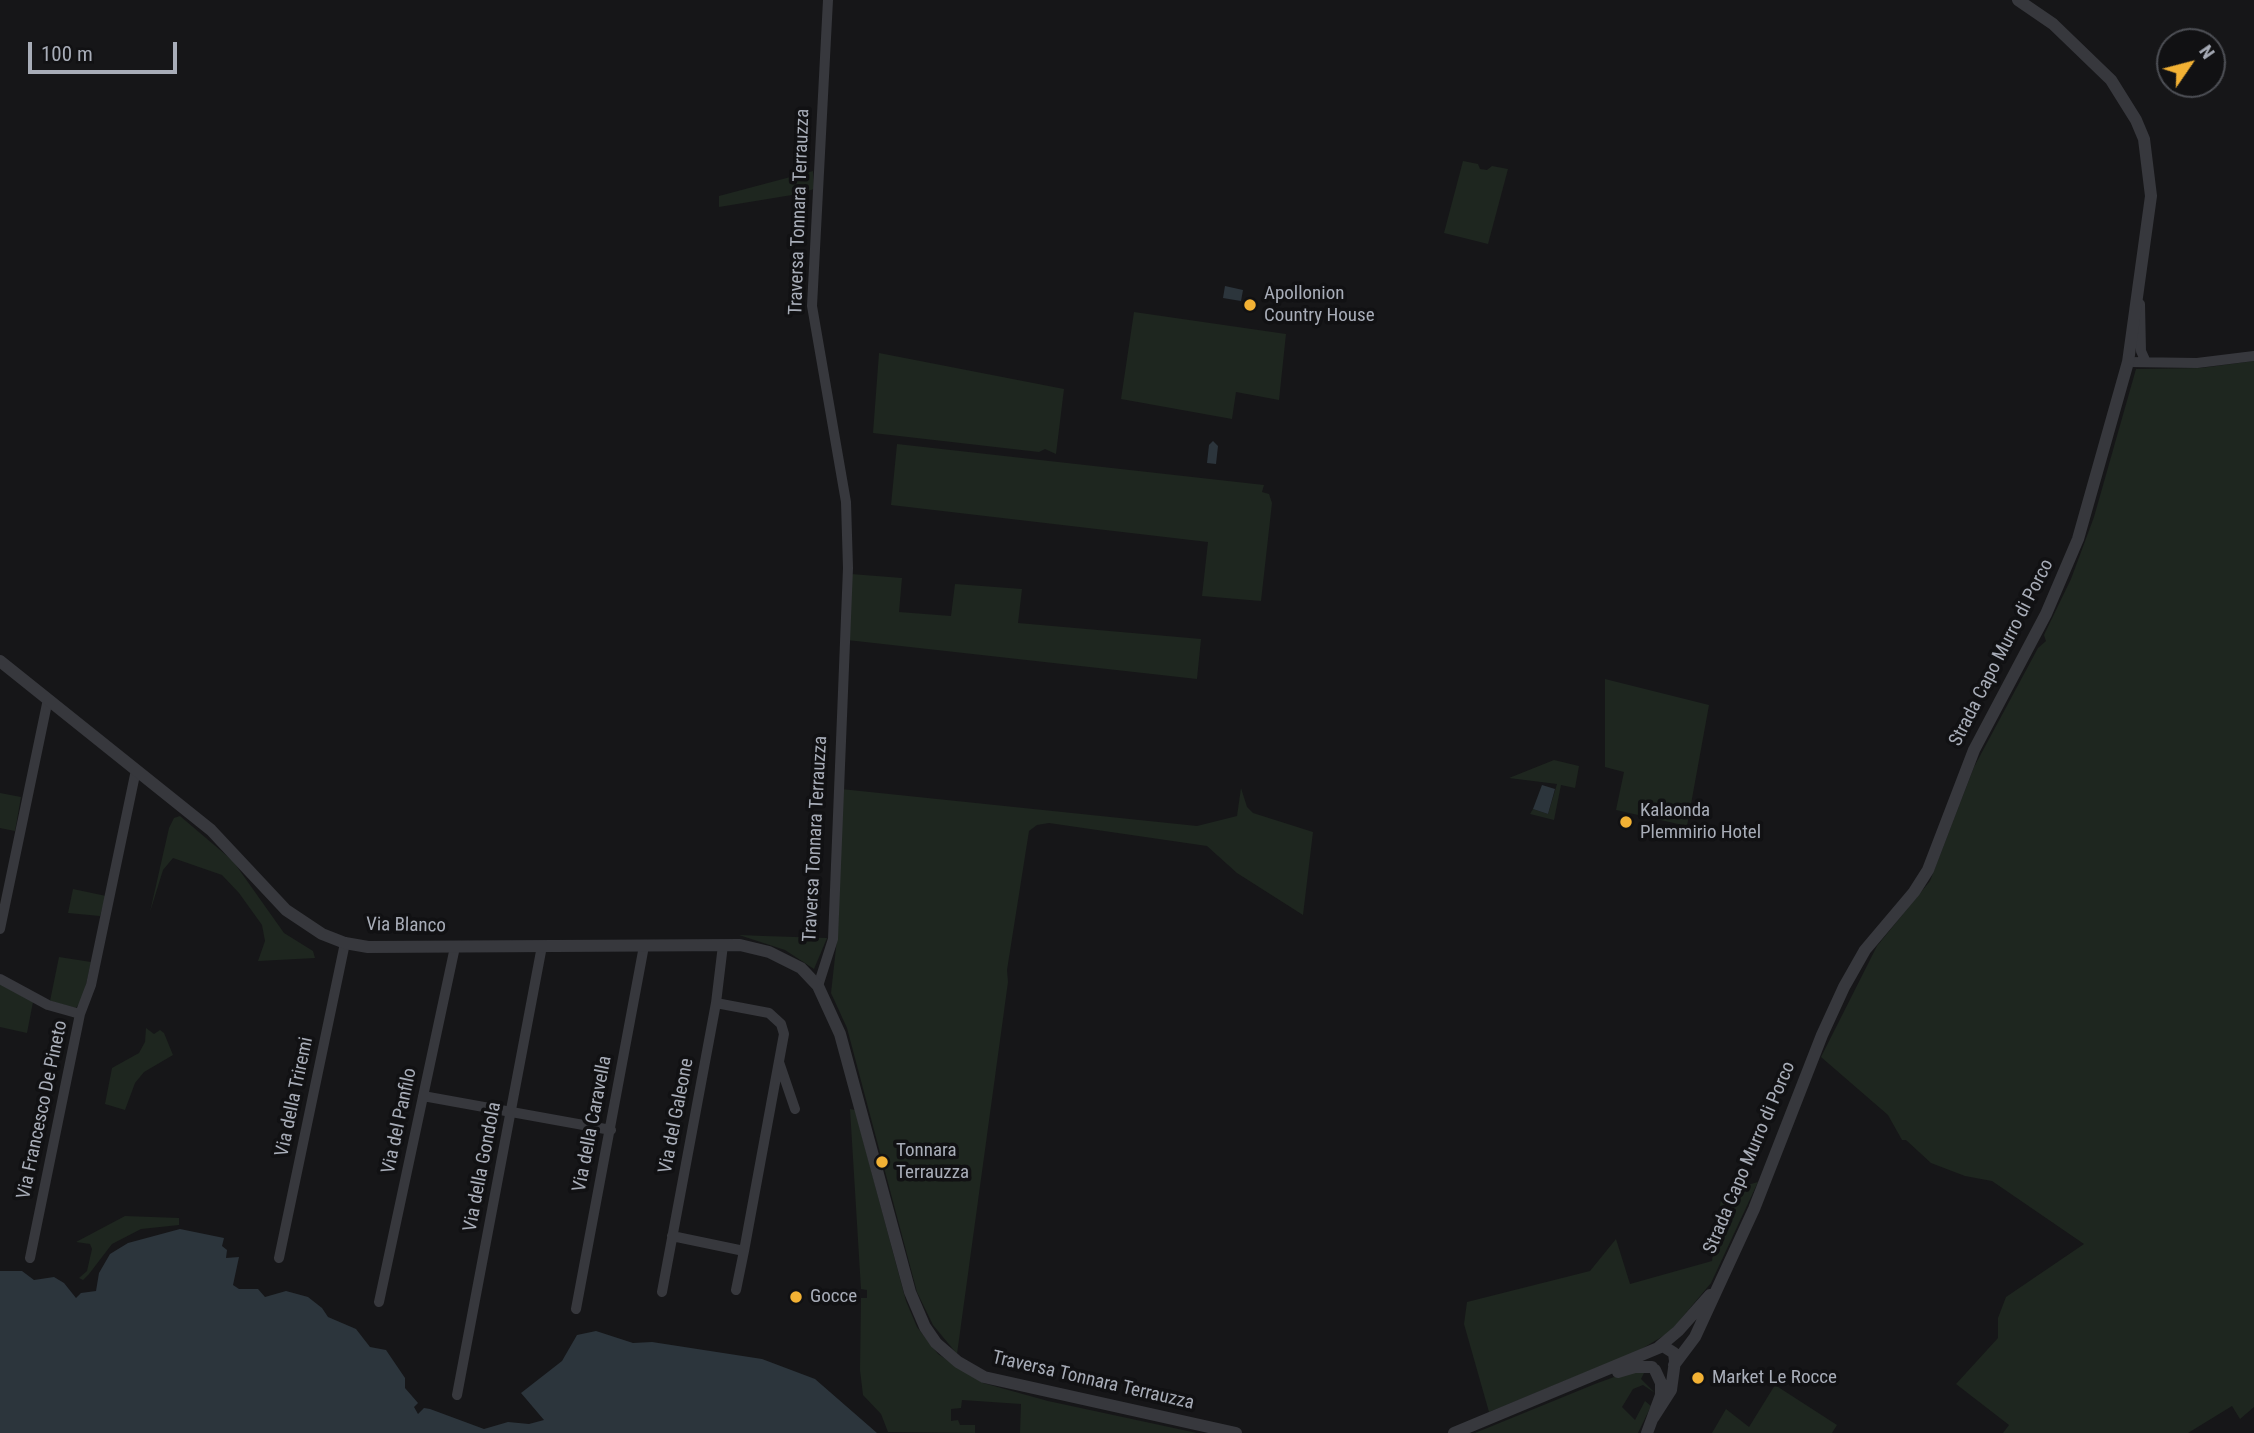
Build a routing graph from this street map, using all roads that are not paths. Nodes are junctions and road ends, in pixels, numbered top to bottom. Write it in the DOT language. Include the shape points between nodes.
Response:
graph roads {
  1 [pos="828,0"];
  2 [pos="2018,0"];
  3 [pos="2140,284"];
  4 [pos="2254,356"];
  5 [pos="2128,362"];
  6 [pos="2146,362"];
  7 [pos="0,661"];
  8 [pos="48,699"];
  9 [pos="136,770"];
  10 [pos="0,929"];
  11 [pos="345,943"];
  12 [pos="723,945"];
  13 [pos="542,946"];
  14 [pos="645,946"];
  15 [pos="455,947"];
  16 [pos="0,979"];
  17 [pos="818,986"];
  18 [pos="716,1003"];
  19 [pos="80,1014"];
  20 [pos="779,1061"];
  21 [pos="423,1096"];
  22 [pos="795,1109"];
  23 [pos="511,1112"];
  24 [pos="611,1130"];
  25 [pos="672,1236"];
  26 [pos="744,1251"];
  27 [pos="30,1258"];
  28 [pos="279,1258"];
  29 [pos="1718,1283"];
  30 [pos="736,1290"];
  31 [pos="662,1292"];
  32 [pos="379,1303"];
  33 [pos="576,1309"];
  34 [pos="1656,1349"];
  35 [pos="1673,1367"];
  36 [pos="1653,1368"];
  37 [pos="1587,1378"];
  38 [pos="457,1395"];
  39 [pos="1653,1418"];
  40 [pos="1236,1433"];
  41 [pos="1454,1433"];
  42 [pos="1647,1433"];
  1 -- 17 [label="street, Traversa Tonnara Terrauzza" via="812,306 846,502 848,568 833,939"];
  2 -- 3 [label="street, Strada Capo Murro di Porco" via="2092,60 2136,120 2148,155 2151,195"];
  3 -- 5 [label="street, Strada Capo Murro di Porco"];
  3 -- 6 [label="street" via="2141,351"];
  4 -- 6 [label="street" via="2216,362"];
  5 -- 6 [label="street"];
  5 -- 29 [label="street, Strada Capo Murro di Porco" via="2096,482 2060,582 1974,750 1928,870 1865,950 1844,987 1754,1209"];
  7 -- 8 [label="street, Via Blanco"];
  8 -- 9 [label="street, Via Blanco"];
  8 -- 10 [label="street"];
  9 -- 11 [label="street, Via Blanco" via="229,847 286,910"];
  9 -- 19 [label="street" via="91,985"];
  11 -- 15 [label="street, Via Blanco"];
  11 -- 28 [label="street, Via della Triremi"];
  12 -- 14 [label="street, Via Blanco"];
  12 -- 17 [label="street, Via Blanco" via="740,944 769,952 801,968"];
  12 -- 18 [label="street, Via del Galeone"];
  13 -- 14 [label="street, Via Blanco"];
  13 -- 15 [label="street, Via Blanco"];
  13 -- 23 [label="street, Via della Gondola"];
  14 -- 24 [label="street, Via della Caravella"];
  15 -- 21 [label="street, Via del Panfilo"];
  16 -- 19 [label="street, Via Francesco De Pineto" via="48,1006"];
  17 -- 40 [label="street, Traversa Tonnara Terrauzza" via="844,1047 910,1292 936,1343 984,1377"];
  18 -- 20 [label="street" via="762,1011 775,1018 784,1034"];
  18 -- 25 [label="street, Via del Galeone"];
  19 -- 27 [label="street, Via Francesco De Pineto"];
  20 -- 22 [label="street"];
  20 -- 26 [label="street"];
  21 -- 23 [label="street"];
  21 -- 32 [label="street, Via del Panfilo"];
  23 -- 24 [label="street"];
  23 -- 38 [label="street, Via della Gondola"];
  24 -- 33 [label="street, Via della Caravella"];
  25 -- 26 [label="street"];
  25 -- 31 [label="street, Via del Galeone"];
  26 -- 30 [label="street"];
  29 -- 34 [label="street"];
  29 -- 35 [label="street" via="1695,1337"];
  34 -- 35 [label="street" via="1667,1347 1674,1353"];
  34 -- 36 [label="street" via="1650,1359"];
  34 -- 37 [label="street"];
  35 -- 36 [label="street" via="1662,1372"];
  35 -- 39 [label="street" via="1671,1390"];
  36 -- 37 [label="street" via="1635,1367"];
  36 -- 39 [label="street" via="1662,1389"];
  37 -- 41 [label="street"];
  39 -- 42 [label="street"];
}
